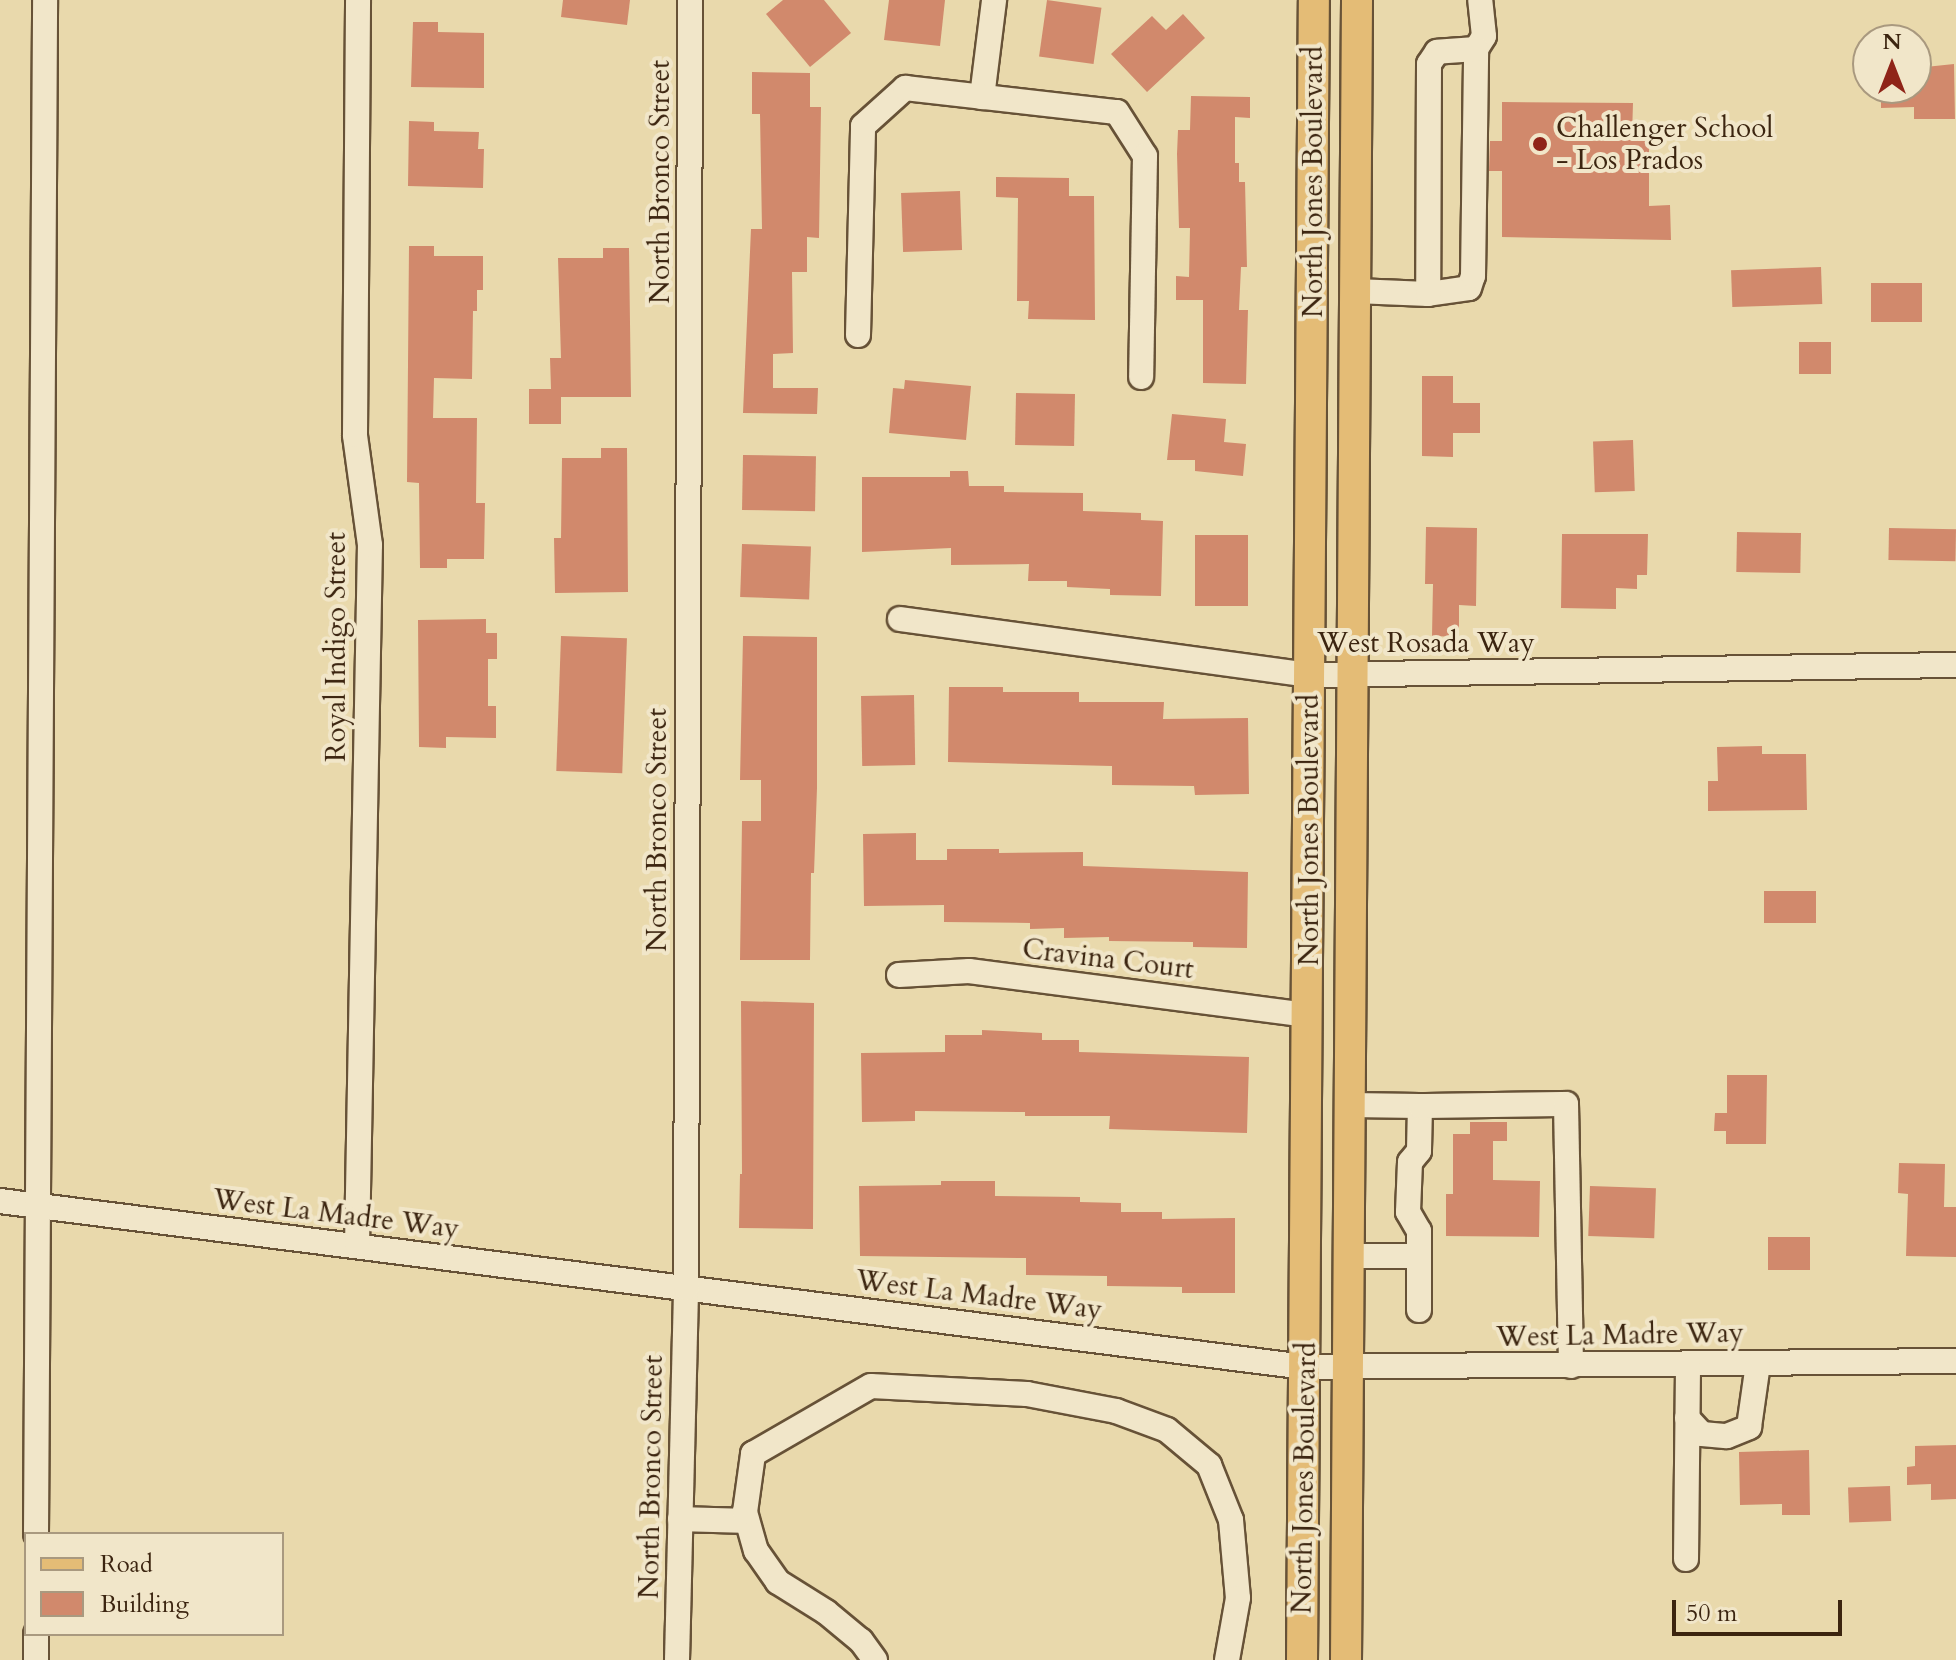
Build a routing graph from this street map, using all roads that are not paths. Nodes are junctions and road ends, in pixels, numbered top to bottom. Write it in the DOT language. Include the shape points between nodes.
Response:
graph roads {
  1 [pos="45,0"];
  2 [pos="358,0"];
  3 [pos="690,0"];
  4 [pos="994,0"];
  5 [pos="1314,0"];
  6 [pos="1357,0"];
  7 [pos="1480,0"];
  8 [pos="1476,49"];
  9 [pos="982,97"];
  10 [pos="1355,291"];
  11 [pos="1428,294"];
  12 [pos="858,335"];
  13 [pos="1141,377"];
  14 [pos="900,619"];
  15 [pos="1956,665"];
  16 [pos="1309,675"];
  17 [pos="1353,676"];
  18 [pos="899,975"];
  19 [pos="1308,1015"];
  20 [pos="1350,1105"];
  21 [pos="1420,1106"];
  22 [pos="0,1201"];
  23 [pos="36,1206"];
  24 [pos="357,1246"];
  25 [pos="1349,1256"];
  26 [pos="1419,1256"];
  27 [pos="686,1288"];
  28 [pos="1419,1310"];
  29 [pos="1956,1361"];
  30 [pos="1758,1364"];
  31 [pos="1688,1365"];
  32 [pos="1571,1366"];
  33 [pos="1305,1367"];
  34 [pos="1348,1369"];
  35 [pos="1687,1418"];
  36 [pos="680,1519"];
  37 [pos="747,1521"];
  38 [pos="36,1532"];
  39 [pos="1686,1559"];
  40 [pos="36,1636"];
  41 [pos="36,1660"];
  42 [pos="677,1660"];
  43 [pos="875,1660"];
  44 [pos="1227,1660"];
  45 [pos="1302,1660"];
  46 [pos="1346,1660"];
  1 -- 23 [label="street"];
  2 -- 24 [label="street, Royal Indigo Street" via="355,435 370,545"];
  3 -- 27 [label="street, North Bronco Street"];
  4 -- 9 [label="street"];
  5 -- 16 [label="main road, North Jones Boulevard"];
  6 -- 10 [label="main road, North Jones Boulevard"];
  7 -- 8 [label="street" via="1484,36"];
  8 -- 11 [label="street" via="1473,276 1469,288"];
  8 -- 11 [label="street" via="1437,52 1429,64"];
  9 -- 12 [label="street" via="905,88 863,126"];
  9 -- 13 [label="street" via="1117,112 1145,156"];
  10 -- 11 [label="street"];
  10 -- 17 [label="main road, North Jones Boulevard"];
  14 -- 16 [label="street, West Rosada Way"];
  15 -- 17 [label="street, West Rosada Way"];
  16 -- 17 [label="street, West Rosada Way"];
  16 -- 19 [label="main road, North Jones Boulevard"];
  17 -- 20 [label="main road, North Jones Boulevard"];
  18 -- 19 [label="street, Cravina Court" via="969,971"];
  19 -- 33 [label="main road, North Jones Boulevard"];
  20 -- 21 [label="street"];
  20 -- 25 [label="main road, North Jones Boulevard"];
  21 -- 26 [label="street" via="1419,1151 1410,1162 1408,1212 1419,1231"];
  21 -- 32 [label="street" via="1566,1104"];
  22 -- 23 [label="street, West La Madre Way"];
  23 -- 24 [label="street, West La Madre Way"];
  23 -- 38 [label="street"];
  24 -- 27 [label="street, West La Madre Way"];
  25 -- 26 [label="street"];
  25 -- 34 [label="main road, North Jones Boulevard"];
  26 -- 28 [label="street"];
  27 -- 33 [label="street, West La Madre Way"];
  27 -- 36 [label="street, North Bronco Street"];
  29 -- 30 [label="street, West La Madre Way"];
  30 -- 31 [label="street, West La Madre Way"];
  30 -- 35 [label="street" via="1749,1427 1727,1436 1702,1434"];
  31 -- 32 [label="street, West La Madre Way"];
  31 -- 35 [label="street"];
  32 -- 34 [label="street, West La Madre Way"];
  33 -- 34 [label="street, West La Madre Way"];
  33 -- 45 [label="main road, North Jones Boulevard"];
  34 -- 46 [label="main road, North Jones Boulevard"];
  35 -- 39 [label="street"];
  36 -- 37 [label="street"];
  36 -- 42 [label="street, North Bronco Street"];
  37 -- 43 [label="street" via="756,1551 778,1582 826,1612"];
  37 -- 44 [label="street" via="753,1454 871,1386 1027,1394 1116,1411 1167,1430 1209,1465 1231,1520 1238,1598"];
  40 -- 41 [label="street"];
}
